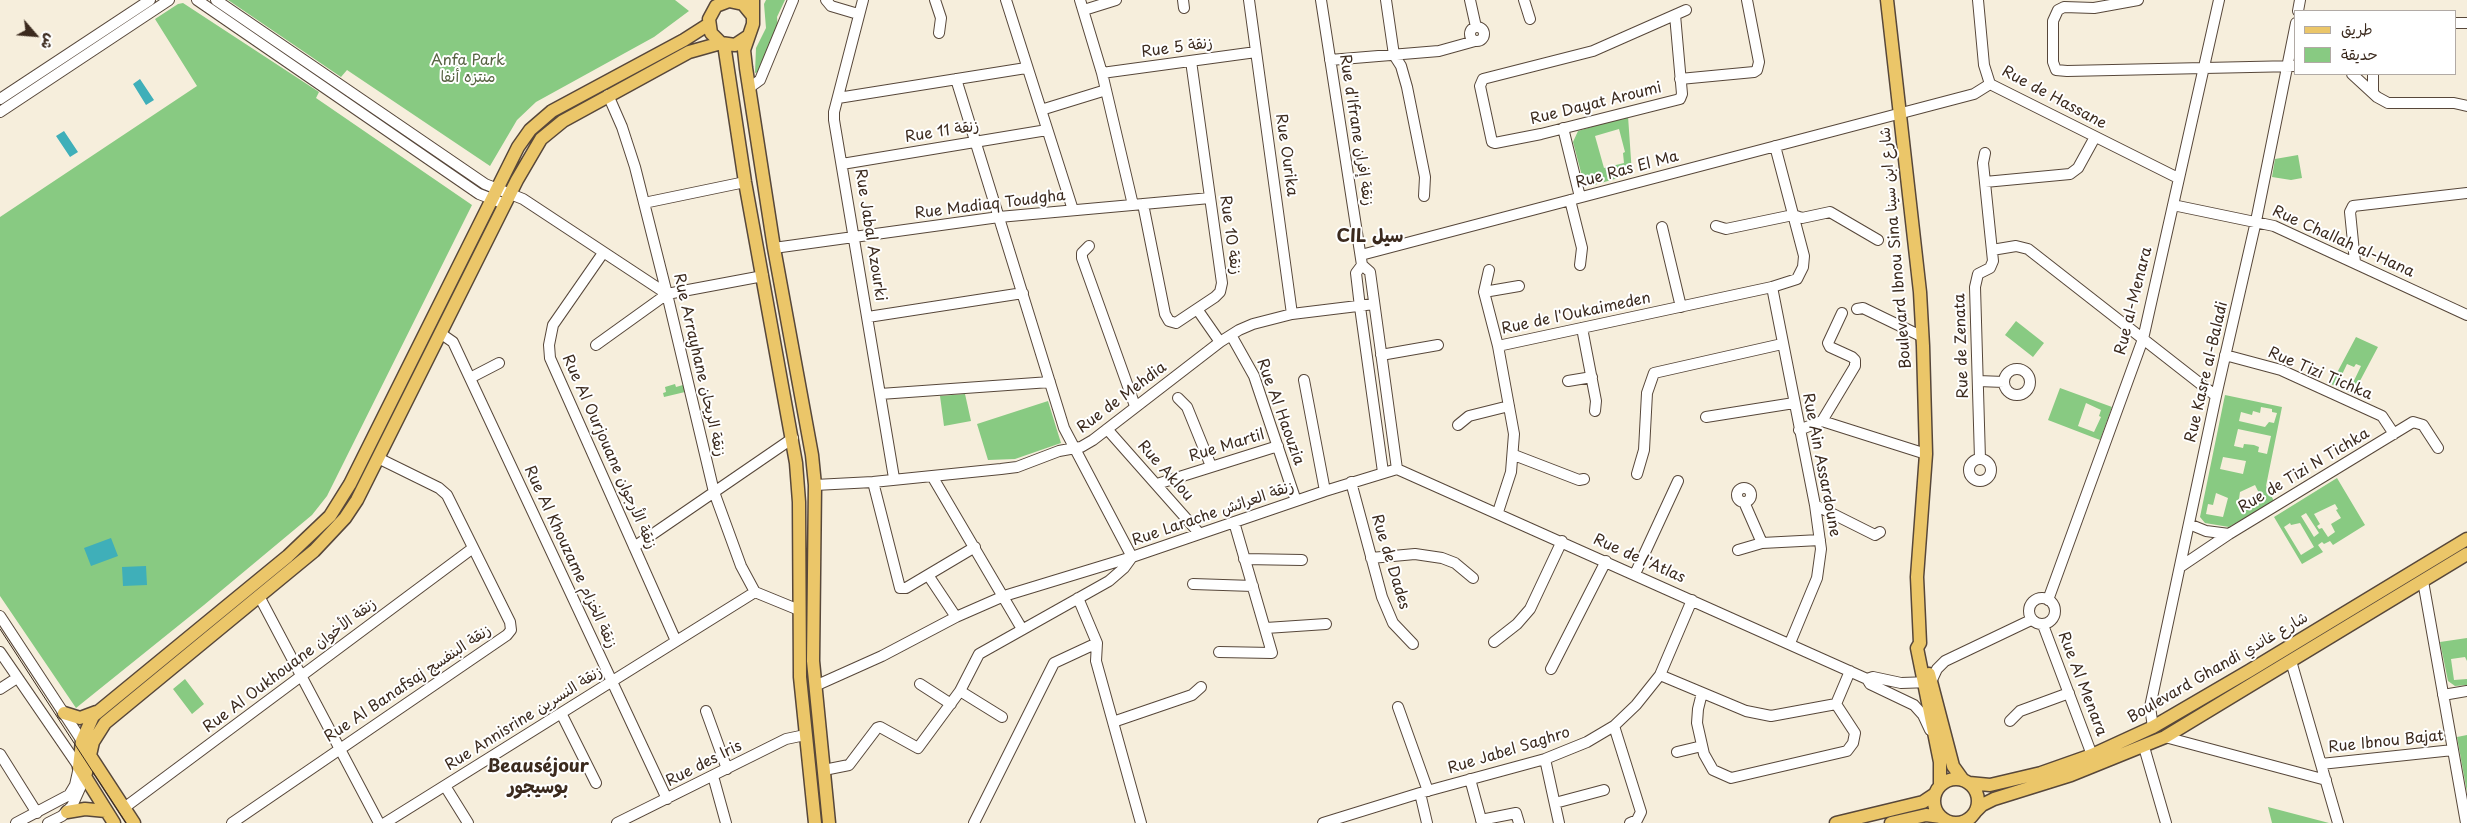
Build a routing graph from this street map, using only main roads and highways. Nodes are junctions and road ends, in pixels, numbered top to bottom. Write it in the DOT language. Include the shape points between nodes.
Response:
graph roads {
  1 [pos="753,0"];
  2 [pos="1887,0"];
  3 [pos="738,1"];
  4 [pos="717,3"];
  5 [pos="752,15"];
  6 [pos="708,24"];
  7 [pos="748,38"];
  8 [pos="722,43"];
  9 [pos="2467,539"];
  10 [pos="2467,554"];
  11 [pos="1926,682"];
  12 [pos="96,712"];
  13 [pos="64,713"];
  14 [pos="82,741"];
  15 [pos="90,756"];
  16 [pos="82,772"];
  17 [pos="1966,781"];
  18 [pos="1938,790"];
  19 [pos="106,811"];
  20 [pos="67,812"];
  21 [pos="1973,817"];
  22 [pos="1948,821"];
  23 [pos="114,823"];
  24 [pos="134,823"];
  25 [pos="815,823"];
  26 [pos="829,823"];
  27 [pos="1836,823"];
  28 [pos="1890,823"];
  1 -- 5 [label="main road"];
  2 -- 11 [label="main road, Boulevard Ibnou Sina شارع ابن سينا" via="1923,337 1926,454 1916,594"];
  3 -- 4 [label="main road"];
  3 -- 5 [label="main road"];
  4 -- 6 [label="main road"];
  5 -- 7 [label="main road" via="753,24"];
  6 -- 8 [label="main road" via="714,37"];
  6 -- 12 [label="main road" via="545,116 522,141 350,484 330,516 288,556"];
  7 -- 8 [label="main road" via="735,45"];
  7 -- 26 [label="main road" via="744,50 749,88 812,455 815,485 813,661"];
  8 -- 15 [label="main road" via="689,52 563,121 541,139 507,199 357,500 337,529 314,552 105,723 95,737"];
  8 -- 25 [label="main road" via="793,438 799,502 799,610 805,735"];
  9 -- 17 [label="main road, Boulevard Ghandi شارع غاندي" via="2153,727 2092,755 2041,773 2000,784 1980,786"];
  10 -- 21 [label="main road, Boulevard Ghandi شارع غاندي" via="2165,737 2071,775 1994,799 1982,805"];
  11 -- 17 [label="main road, Boulevard Ibnou Sina شارع ابن سينا" via="1952,766"];
  11 -- 18 [label="main road, Boulevard Ibnou Sina شارع ابن سينا" via="1940,762"];
  12 -- 13 [label="main road" via="80,718"];
  12 -- 14 [label="main road"];
  14 -- 15 [label="main road"];
  14 -- 16 [label="main road"];
  15 -- 16 [label="main road"];
  15 -- 24 [label="main road"];
  16 -- 19 [label="main road"];
  17 -- 18 [label="main road" via="1952,779"];
  17 -- 21 [label="main road" via="1978,795"];
  18 -- 22 [label="main road" via="1934,806"];
  18 -- 27 [label="main road" via="1923,802"];
  19 -- 20 [label="main road" via="85,808"];
  19 -- 23 [label="main road"];
  21 -- 22 [label="main road" via="1962,822"];
  22 -- 28 [label="main road" via="1926,815"];
}
